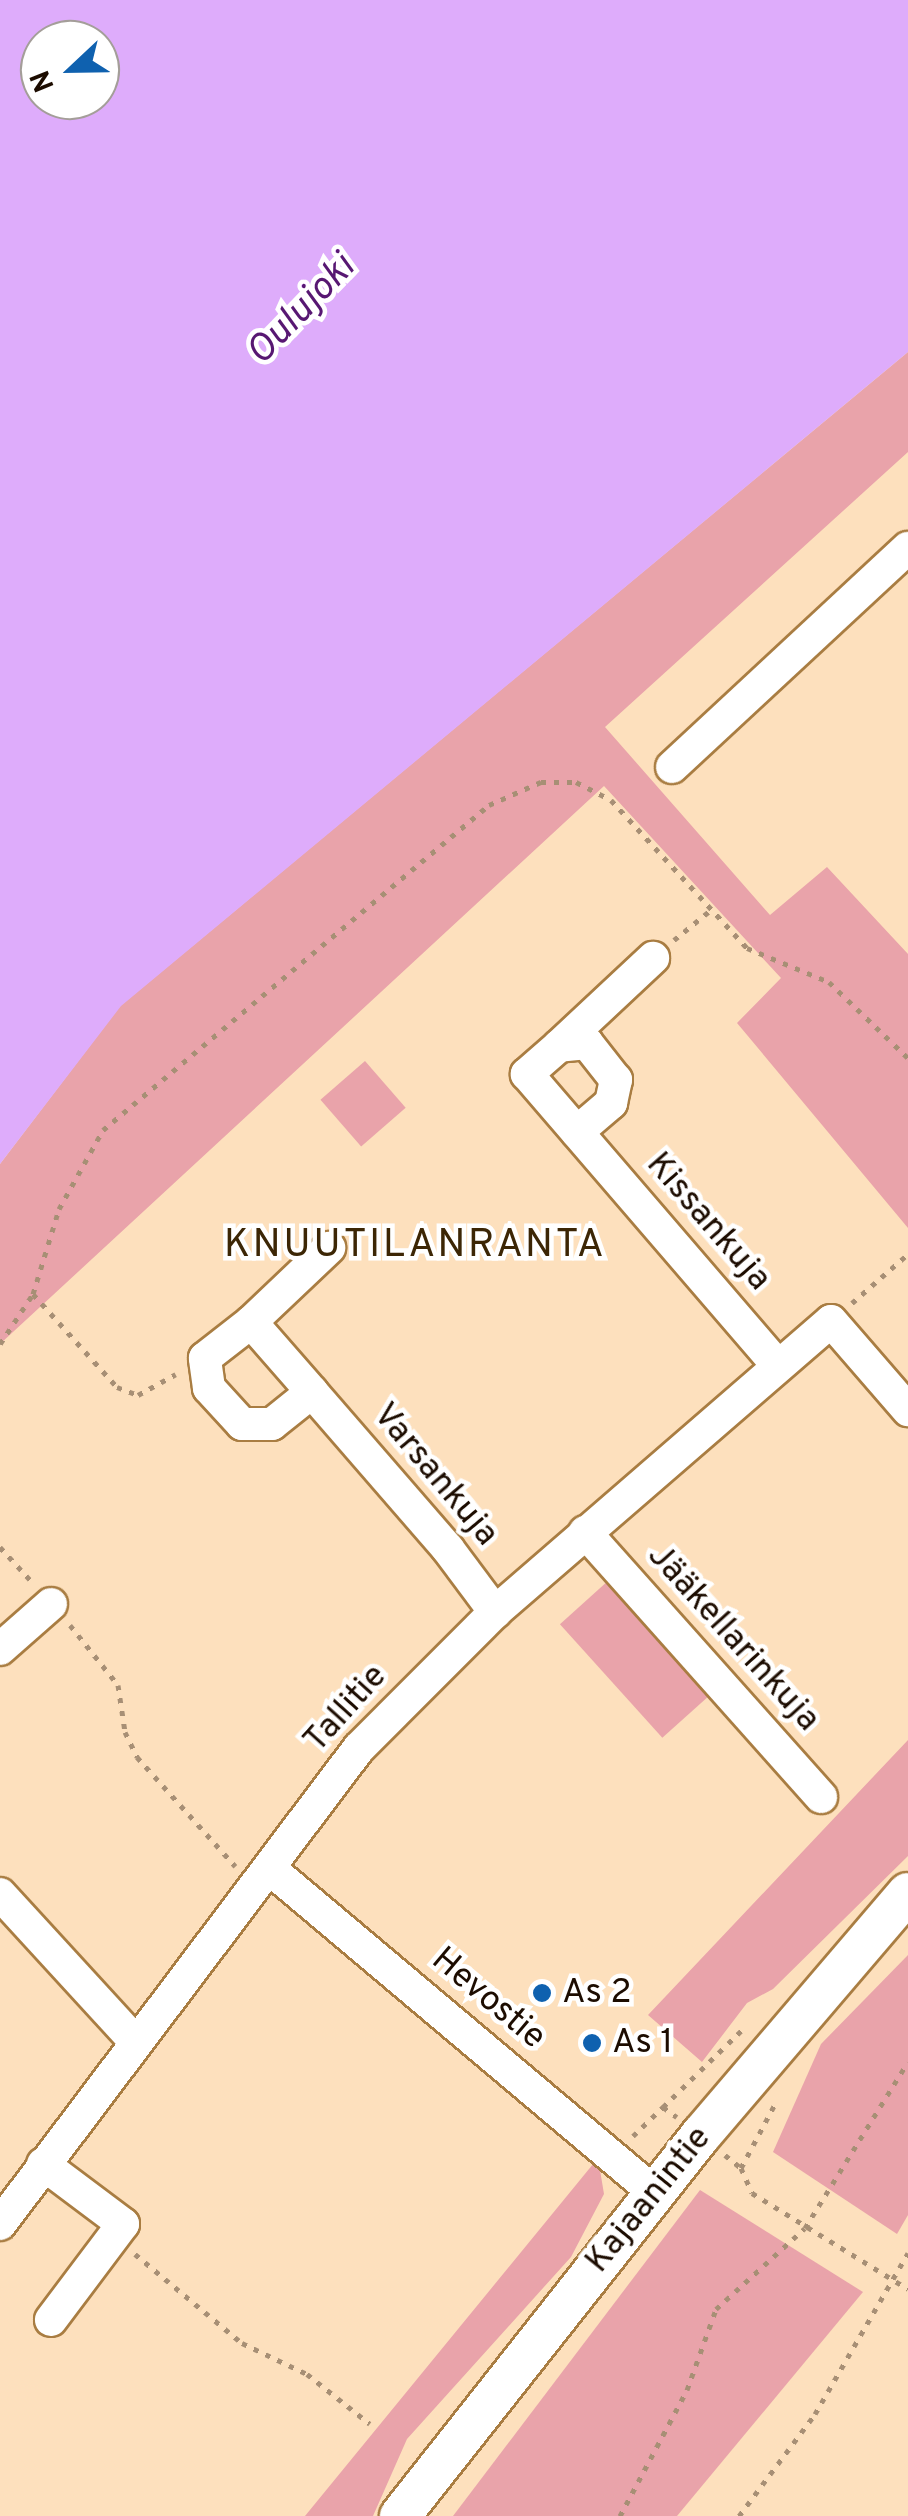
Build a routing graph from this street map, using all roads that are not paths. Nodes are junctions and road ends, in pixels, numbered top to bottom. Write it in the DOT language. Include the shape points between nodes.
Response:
graph roads {
  1 [pos="908,548"];
  2 [pos="672,767"];
  3 [pos="653,958"];
  4 [pos="559,1046"];
  5 [pos="577,1132"];
  6 [pos="328,1248"];
  7 [pos="250,1322"];
  8 [pos="777,1365"];
  9 [pos="312,1392"];
  10 [pos="908,1410"];
  11 [pos="585,1532"];
  12 [pos="51,1604"];
  13 [pos="495,1612"];
  14 [pos="0,1649"];
  15 [pos="822,1797"];
  16 [pos="262,1877"];
  17 [pos="908,1893"];
  18 [pos="0,1894"];
  19 [pos="134,2040"];
  20 [pos="43,2164"];
  21 [pos="655,2193"];
  22 [pos="0,2224"];
  23 [pos="51,2320"];
  24 [pos="400,2516"];
  1 -- 2 [label="street"];
  3 -- 4 [label="street"];
  4 -- 5 [label="street, Kissankuja" via="527,1074"];
  4 -- 5 [label="street" via="588,1043 616,1080 611,1103"];
  5 -- 8 [label="street, Kissankuja"];
  6 -- 7 [label="street"];
  7 -- 9 [label="street, Varsankuja"];
  7 -- 9 [label="street" via="205,1358 209,1388 242,1424 272,1424"];
  8 -- 10 [label="street, Tallitie" via="831,1321"];
  8 -- 11 [label="street, Tallitie"];
  9 -- 13 [label="street, Varsankuja"];
  11 -- 13 [label="street, Tallitie"];
  11 -- 15 [label="street, Jääkellarinkuja"];
  12 -- 14 [label="street"];
  13 -- 16 [label="street, Tallitie" via="360,1748"];
  16 -- 19 [label="street, Tallitie"];
  16 -- 21 [label="street, Hevostie"];
  17 -- 21 [label="main road, Kajaanintie"];
  18 -- 19 [label="street"];
  19 -- 20 [label="street, Tallitie"];
  20 -- 22 [label="street, Tallitie"];
  20 -- 23 [label="street" via="123,2224"];
  21 -- 24 [label="main road, Kajaanintie"];
}
